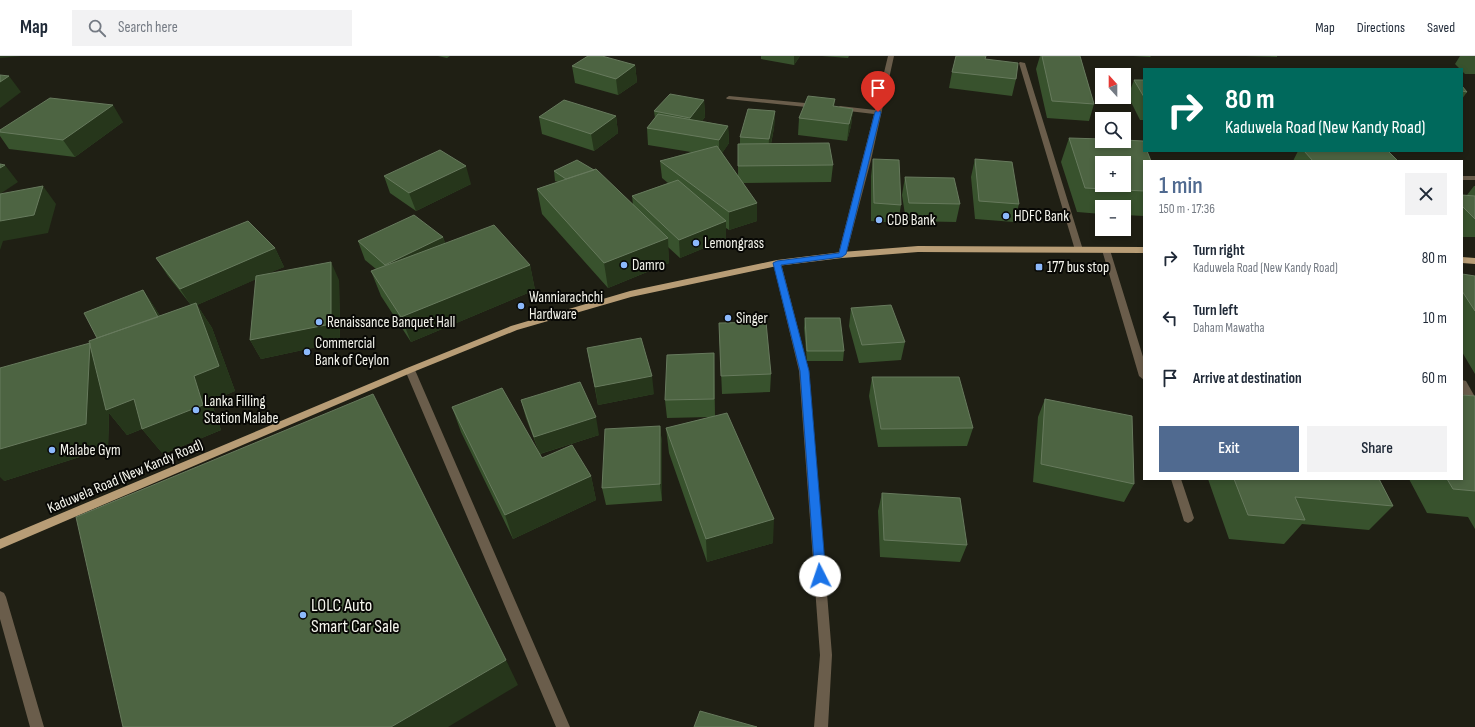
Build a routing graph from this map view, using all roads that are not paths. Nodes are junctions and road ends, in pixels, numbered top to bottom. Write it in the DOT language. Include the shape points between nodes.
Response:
graph roads {
  1 [pos="891,56"];
  2 [pos="1022,63"];
  3 [pos="729,98"];
  4 [pos="823,107"];
  5 [pos="831,108"];
  6 [pos="878,112"];
  7 [pos="1463,178"];
  8 [pos="1475,178"];
  9 [pos="1079,250"];
  10 [pos="1106,250"];
  11 [pos="1143,250"];
  12 [pos="842,254"];
  13 [pos="1463,259"];
  14 [pos="1475,261"];
  15 [pos="777,263"];
  16 [pos="410,370"];
  17 [pos="1143,373"];
  18 [pos="1463,386"];
  19 [pos="1471,399"];
  20 [pos="1176,480"];
  21 [pos="1188,518"];
  22 [pos="0,544"];
  23 [pos="0,597"];
  24 [pos="37,727"];
  25 [pos="563,727"];
  26 [pos="821,727"];
  1 -- 6 [label="street"];
  2 -- 9 [label="street"];
  3 -- 4 [label="street"];
  5 -- 6 [label="street"];
  6 -- 12 [label="street"];
  7 -- 8 [label="street"];
  9 -- 10 [label="main road, Kaduwela Road (New Kandy Road)"];
  9 -- 12 [label="main road, Kaduwela Road (New Kandy Road)" via="918,250"];
  10 -- 11 [label="main road, Kaduwela Road (New Kandy Road)"];
  10 -- 17 [label="street"];
  12 -- 15 [label="main road, Kaduwela Road (New Kandy Road)"];
  13 -- 14 [label="main road"];
  15 -- 16 [label="main road, Kaduwela Road (New Kandy Road)" via="630,294 573,310 514,328"];
  15 -- 26 [label="street" via="804,371 826,655"];
  16 -- 22 [label="main road, Kaduwela Road (New Kandy Road)"];
  16 -- 25 [label="street"];
  18 -- 19 [label="street"];
  20 -- 21 [label="street"];
  23 -- 24 [label="street"];
}
